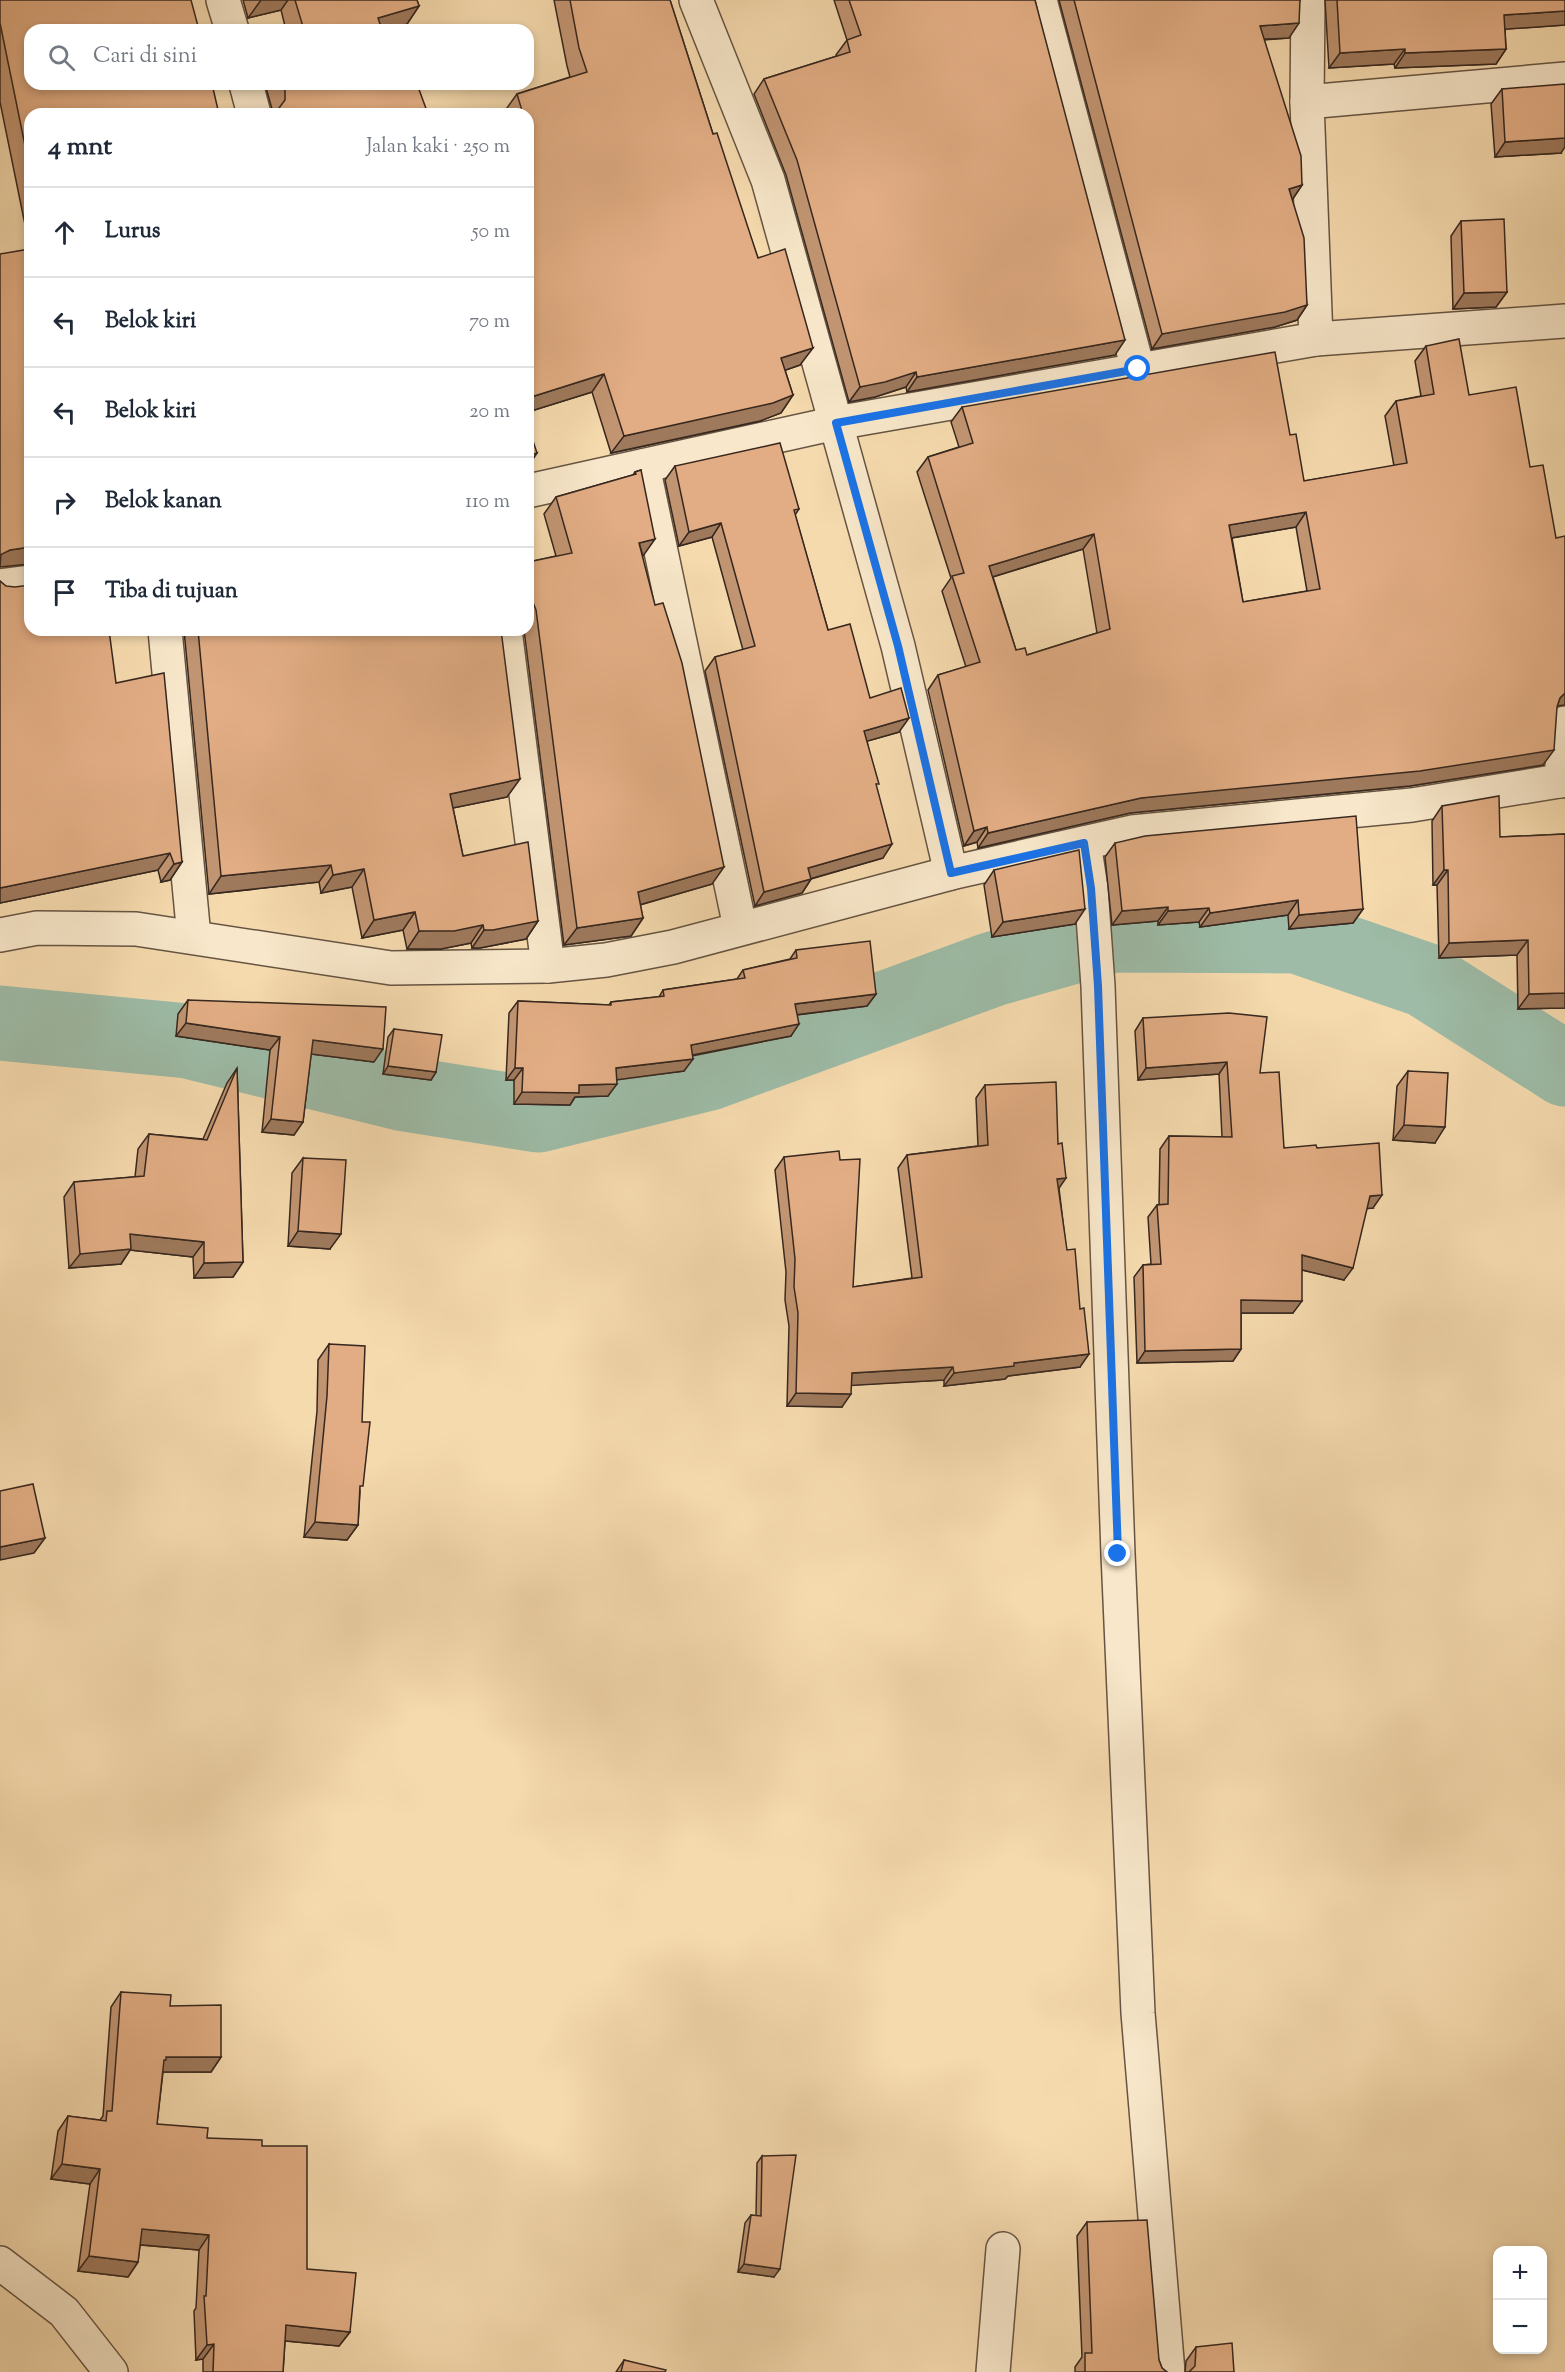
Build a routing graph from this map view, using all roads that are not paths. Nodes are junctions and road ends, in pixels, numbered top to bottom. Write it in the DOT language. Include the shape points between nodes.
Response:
graph roads {
  1 [pos="223,0"];
  2 [pos="1040,0"];
  3 [pos="1308,0"];
  4 [pos="704,3"];
  5 [pos="230,24"];
  6 [pos="1565,79"];
  7 [pos="248,90"];
  8 [pos="1307,102"];
  9 [pos="252,108"];
  10 [pos="1565,321"];
  11 [pos="1316,339"];
  12 [pos="1138,369"];
  13 [pos="836,423"];
  14 [pos="642,466"];
  15 [pos="534,490"];
  16 [pos="24,583"];
  17 [pos="0,586"];
  18 [pos="166,636"];
  19 [pos="506,636"];
  20 [pos="1565,723"];
  21 [pos="1563,781"];
  22 [pos="1084,843"];
  23 [pos="951,873"];
  24 [pos="740,927"];
  25 [pos="0,935"];
  26 [pos="194,937"];
  27 [pos="548,966"];
  28 [pos="1003,2249"];
  29 [pos="0,2263"];
  30 [pos="111,2372"];
  31 [pos="993,2372"];
  32 [pos="1168,2372"];
  1 -- 5 [label="street"];
  2 -- 12 [label="street"];
  3 -- 8 [label="street"];
  4 -- 13 [label="street" via="768,180"];
  6 -- 8 [label="street"];
  7 -- 9 [label="street"];
  8 -- 11 [label="street"];
  10 -- 11 [label="street"];
  11 -- 12 [label="street"];
  12 -- 13 [label="street"];
  13 -- 14 [label="street"];
  13 -- 23 [label="street" via="898,646"];
  14 -- 15 [label="street"];
  14 -- 24 [label="street"];
  16 -- 17 [label="street"];
  18 -- 26 [label="street"];
  19 -- 27 [label="street"];
  20 -- 21 [label="street"];
  21 -- 22 [label="street" via="1412,805 1132,832"];
  22 -- 23 [label="street"];
  22 -- 32 [label="street" via="1098,986 1137,2001"];
  23 -- 24 [label="street"];
  24 -- 27 [label="street" via="662,949"];
  25 -- 26 [label="street" via="37,928 125,928"];
  26 -- 27 [label="street" via="391,969"];
  28 -- 31 [label="street"];
  29 -- 30 [label="street" via="64,2312"];
}
